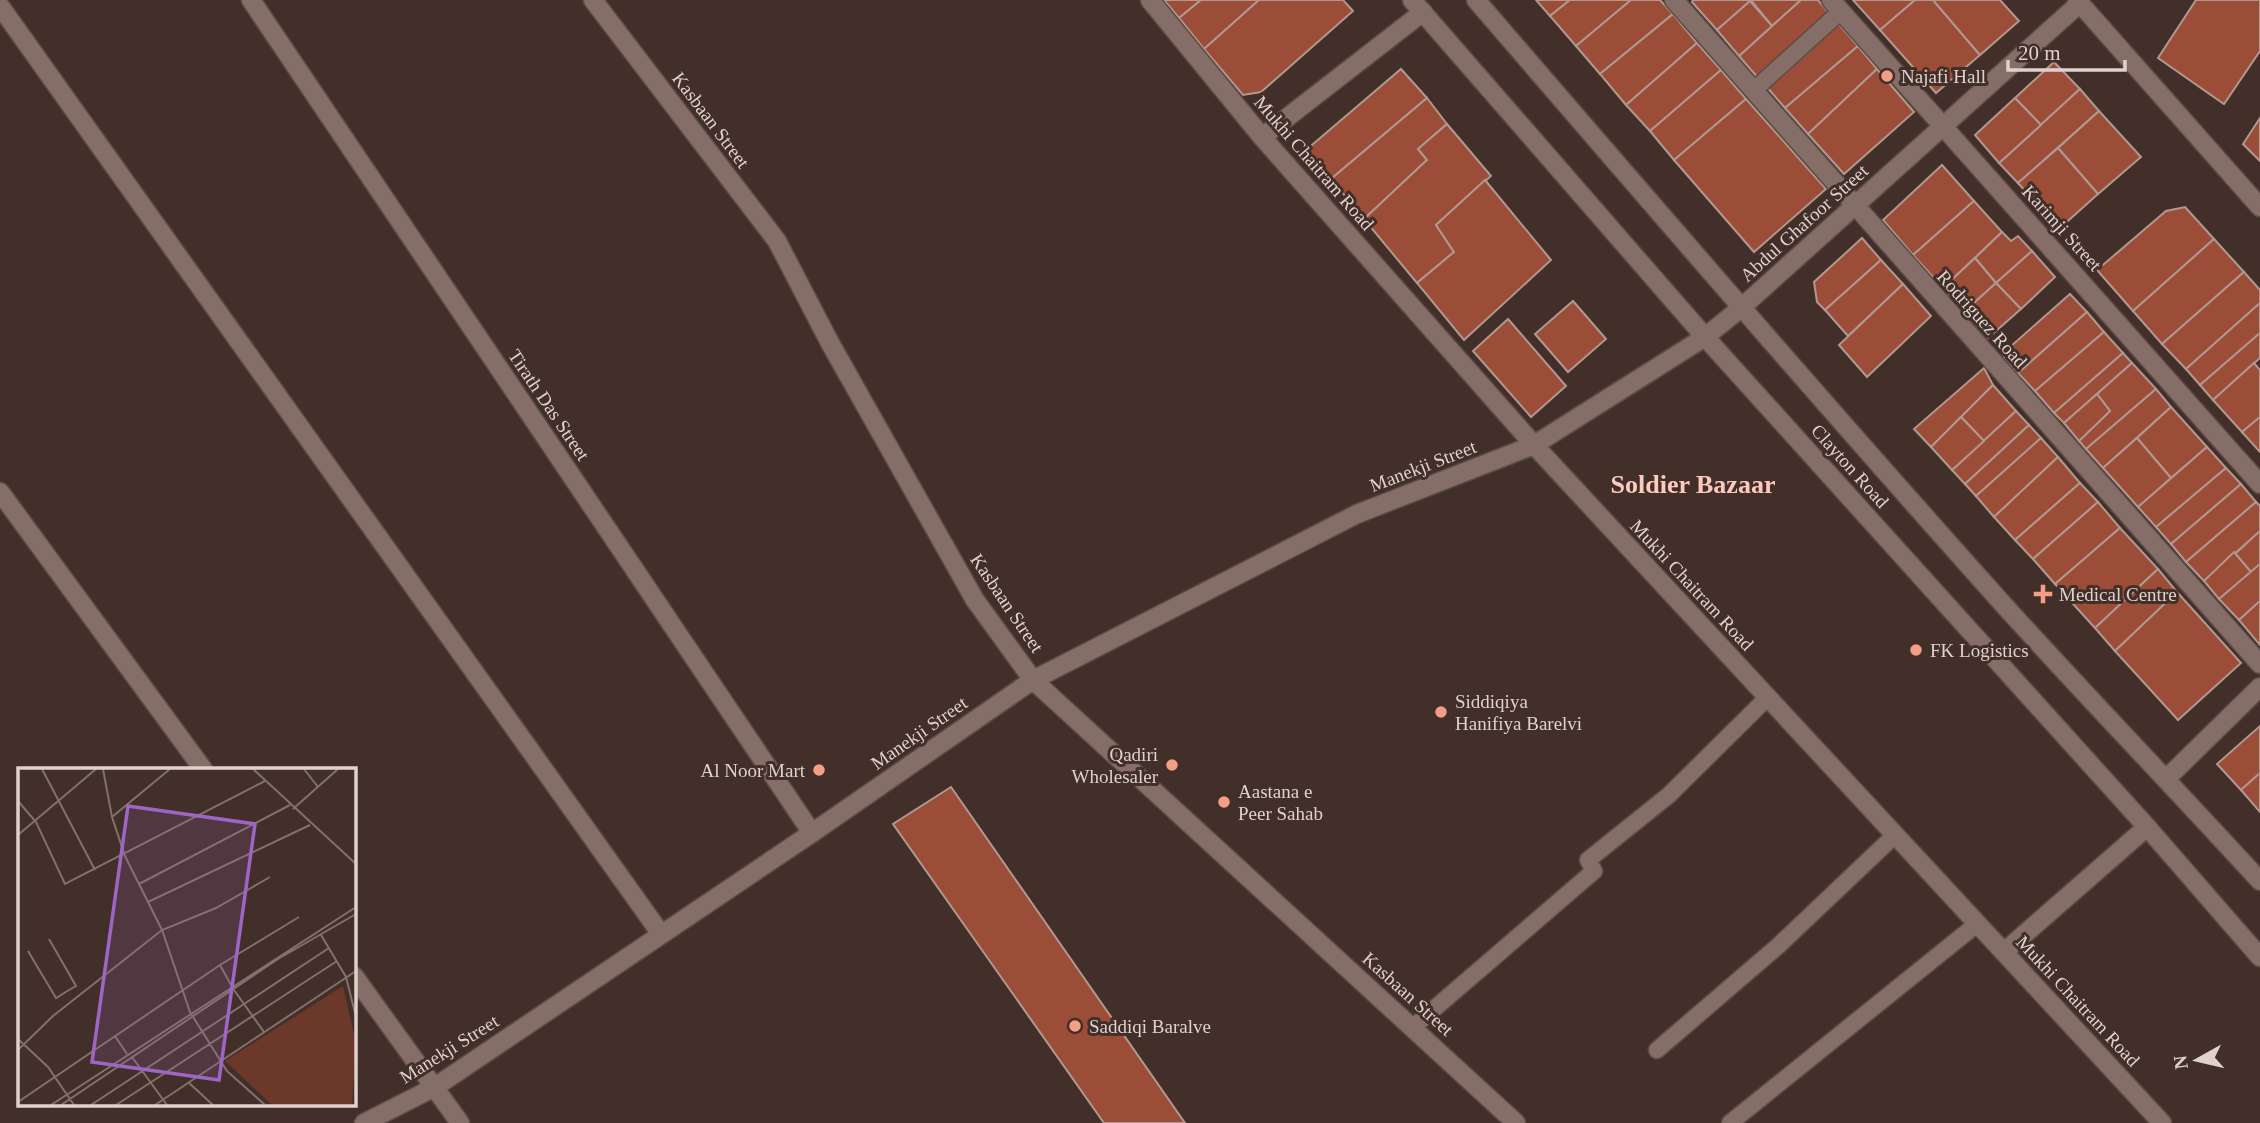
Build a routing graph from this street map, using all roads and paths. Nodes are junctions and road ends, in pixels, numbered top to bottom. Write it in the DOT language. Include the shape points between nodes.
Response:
graph roads {
  1 [pos="251,0"];
  2 [pos="593,0"];
  3 [pos="1150,0"];
  4 [pos="1475,0"];
  5 [pos="1674,0"];
  6 [pos="2081,1"];
  7 [pos="0,6"];
  8 [pos="1417,6"];
  9 [pos="1836,6"];
  10 [pos="1754,90"];
  11 [pos="1943,125"];
  12 [pos="1262,137"];
  13 [pos="1854,206"];
  14 [pos="2260,207"];
  15 [pos="1741,308"];
  16 [pos="1705,337"];
  17 [pos="1534,445"];
  18 [pos="2260,484"];
  19 [pos="0,492"];
  20 [pos="2260,664"];
  21 [pos="1033,680"];
  22 [pos="2260,687"];
  23 [pos="1768,697"];
  24 [pos="201,768"];
  25 [pos="2167,778"];
  26 [pos="2147,827"];
  27 [pos="812,833"];
  28 [pos="1895,835"];
  29 [pos="2260,881"];
  30 [pos="1977,924"];
  31 [pos="661,934"];
  32 [pos="2004,952"];
  33 [pos="2260,957"];
  34 [pos="355,977"];
  35 [pos="1413,1027"];
  36 [pos="1657,1050"];
  37 [pos="435,1087"];
  38 [pos="364,1123"];
  39 [pos="460,1123"];
  40 [pos="1516,1123"];
  41 [pos="1730,1123"];
  42 [pos="2162,1123"];
  1 -- 27 [label="street, Tirath Das Street"];
  2 -- 21 [label="street, Kasbaan Street" via="777,241 975,600"];
  3 -- 12 [label="street, Mukhi Chaitram Road"];
  4 -- 15 [label="street, Clayton Road"];
  5 -- 10 [label="street, Rodriguez Road"];
  6 -- 11 [label="street, Abdul Ghafoor Street"];
  6 -- 14 [label="street"];
  7 -- 31 [label="street"];
  8 -- 12 [label="street"];
  8 -- 16 [label="street, Clayton Road"];
  9 -- 10 [label="lane"];
  9 -- 11 [label="street, Karimji Street"];
  10 -- 13 [label="street, Rodriguez Road"];
  11 -- 13 [label="street, Abdul Ghafoor Street"];
  11 -- 18 [label="street, Karimji Street"];
  12 -- 17 [label="street, Mukhi Chaitram Road"];
  13 -- 15 [label="street, Abdul Ghafoor Street"];
  13 -- 20 [label="street, Rodriguez Road"];
  15 -- 16 [label="street, Abdul Ghafoor Street"];
  15 -- 25 [label="street, Clayton Road" via="2005,606"];
  16 -- 17 [label="street, Abdul Ghafoor Street"];
  16 -- 26 [label="street, Clayton Road"];
  17 -- 21 [label="street, Manekji Street" via="1357,514"];
  17 -- 23 [label="street, Mukhi Chaitram Road"];
  19 -- 24 [label="street"];
  21 -- 27 [label="street, Manekji Street"];
  21 -- 35 [label="street, Kasbaan Street"];
  22 -- 25 [label="street"];
  23 -- 28 [label="street, Mukhi Chaitram Road"];
  23 -- 35 [label="lane" via="1669,795 1588,860 1594,870"];
  25 -- 29 [label="street, Clayton Road"];
  26 -- 32 [label="street"];
  26 -- 33 [label="street, Clayton Road"];
  27 -- 31 [label="street, Manekji Street"];
  28 -- 30 [label="street, Mukhi Chaitram Road"];
  28 -- 36 [label="lane" via="1778,946"];
  30 -- 32 [label="street, Mukhi Chaitram Road"];
  30 -- 41 [label="lane"];
  31 -- 37 [label="street, Manekji Street"];
  32 -- 42 [label="street, Mukhi Chaitram Road"];
  34 -- 37 [label="street"];
  35 -- 40 [label="street, Kasbaan Street"];
  37 -- 38 [label="street, Manekji Street"];
  37 -- 39 [label="street"];
}
